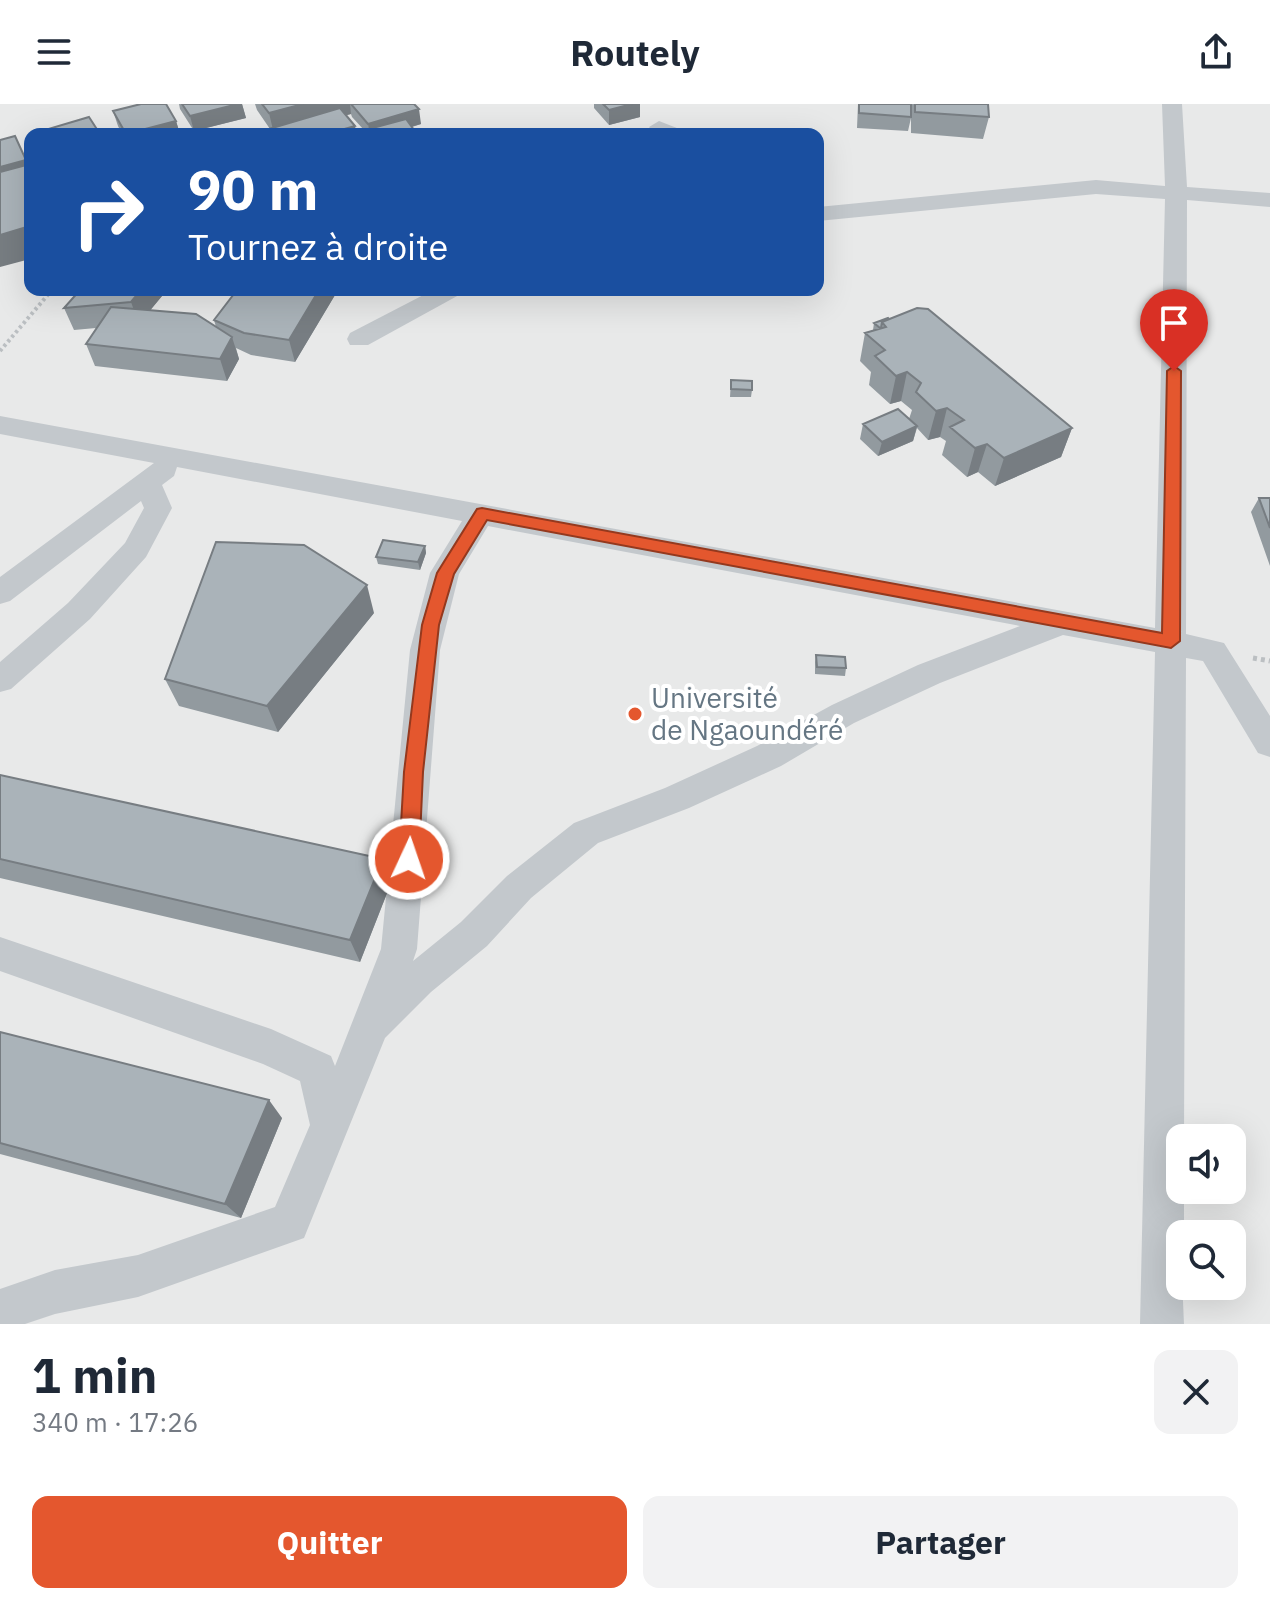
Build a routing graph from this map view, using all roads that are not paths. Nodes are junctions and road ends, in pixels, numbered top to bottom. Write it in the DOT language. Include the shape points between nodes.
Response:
graph roads {
  1 [pos="1172,104"];
  2 [pos="1176,191"];
  3 [pos="1270,200"];
  4 [pos="824,213"];
  5 [pos="440,296"];
  6 [pos="359,339"];
  7 [pos="0,425"];
  8 [pos="179,457"];
  9 [pos="147,482"];
  10 [pos="482,513"];
  11 [pos="0,593"];
  12 [pos="1061,623"];
  13 [pos="1171,641"];
  14 [pos="0,680"];
  15 [pos="1270,744"];
  16 [pos="0,954"];
  17 [pos="371,1026"];
  18 [pos="330,1126"];
  19 [pos="0,1311"];
  20 [pos="1162,1324"];
  1 -- 2 [label="lane"];
  2 -- 3 [label="lane"];
  2 -- 4 [label="lane" via="1058,189"];
  2 -- 13 [label="lane"];
  5 -- 6 [label="lane"];
  7 -- 8 [label="lane"];
  8 -- 9 [label="lane"];
  8 -- 10 [label="lane"];
  9 -- 11 [label="lane"];
  9 -- 14 [label="lane" via="158,508 136,550 79,611"];
  10 -- 12 [label="lane"];
  10 -- 17 [label="lane" via="445,573 430,625 399,949"];
  12 -- 13 [label="lane"];
  12 -- 17 [label="lane" via="929,674 769,756 586,833 519,887"];
  13 -- 15 [label="lane" via="1213,651"];
  13 -- 20 [label="lane"];
  16 -- 18 [label="lane" via="271,1048 317,1069"];
  17 -- 18 [label="lane"];
  18 -- 19 [label="lane" via="289,1223 138,1276 55,1292"];
}
